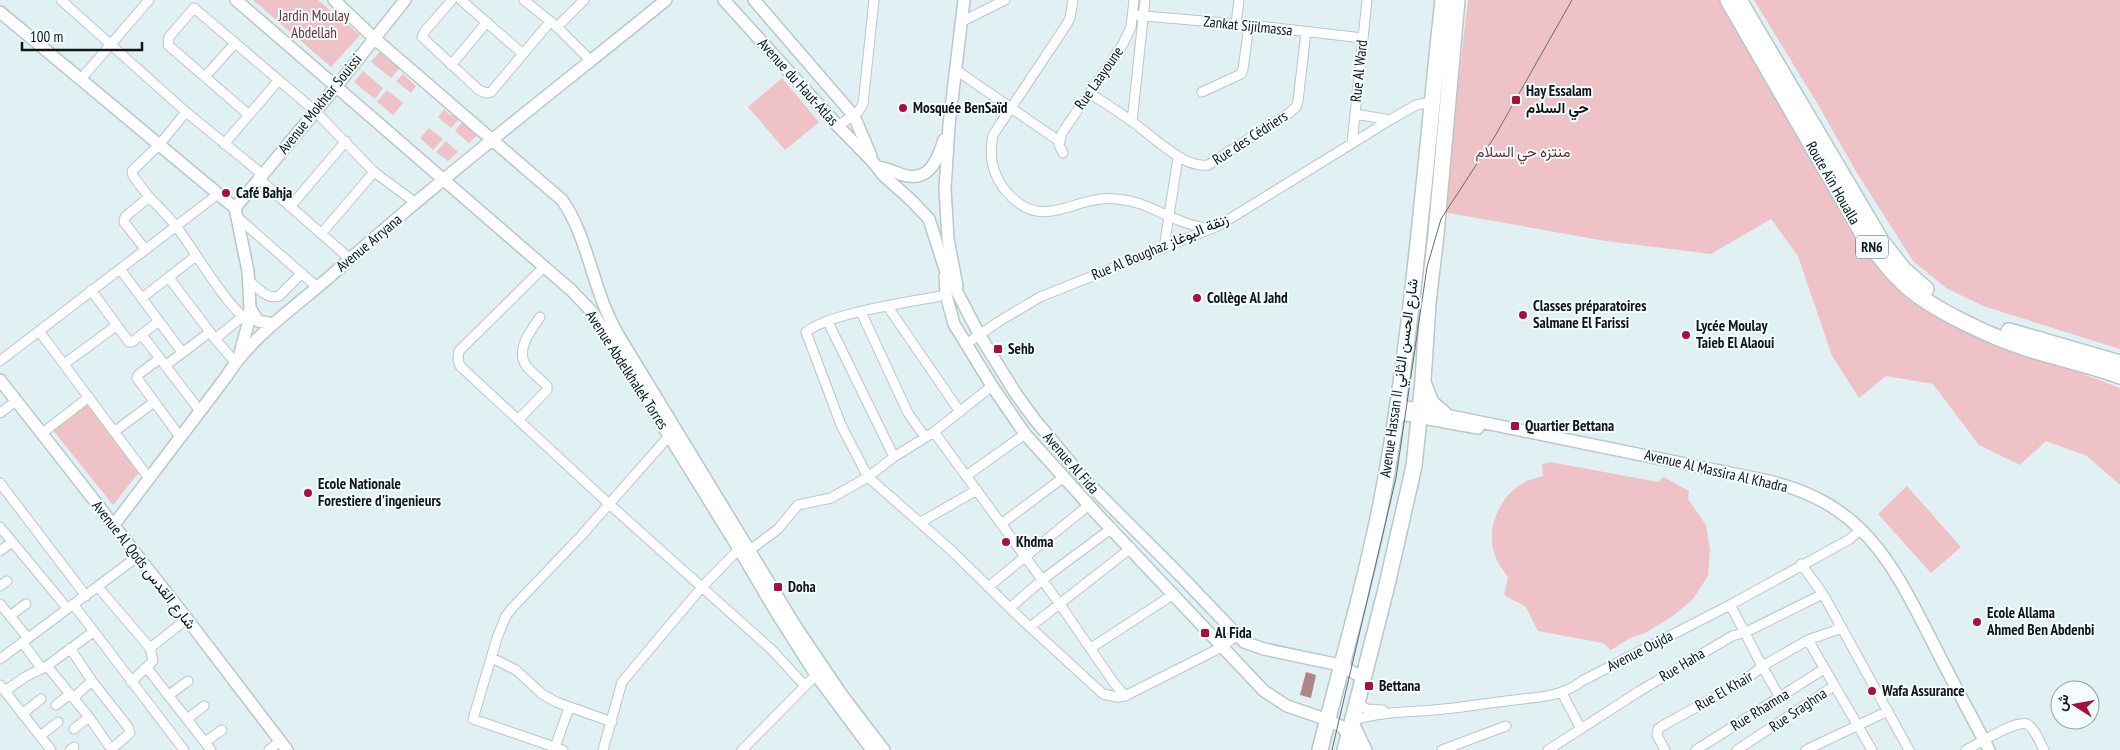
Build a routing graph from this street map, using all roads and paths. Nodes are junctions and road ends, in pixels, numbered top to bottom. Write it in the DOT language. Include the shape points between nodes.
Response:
graph roads {
  1 [pos="61,0"];
  2 [pos="149,0"];
  3 [pos="236,0"];
  4 [pos="334,0"];
  5 [pos="405,0"];
  6 [pos="452,0"];
  7 [pos="461,0"];
  8 [pos="524,0"];
  9 [pos="584,0"];
  10 [pos="666,0"];
  11 [pos="724,0"];
  12 [pos="754,0"];
  13 [pos="874,0"];
  14 [pos="964,0"];
  15 [pos="1005,0"];
  16 [pos="1073,0"];
  17 [pos="1134,0"];
  18 [pos="1145,0"];
  19 [pos="1239,0"];
  20 [pos="1367,0"];
  21 [pos="1443,0"];
  22 [pos="1457,0"];
  23 [pos="1728,0"];
  24 [pos="1740,0"];
  25 [pos="0,12"];
  26 [pos="1133,15"];
  27 [pos="1143,16"];
  28 [pos="487,22"];
  29 [pos="961,22"];
  30 [pos="553,24"];
  31 [pos="1236,24"];
  32 [pos="1249,25"];
  33 [pos="1306,32"];
  34 [pos="374,38"];
  35 [pos="1363,38"];
  36 [pos="235,43"];
  37 [pos="112,44"];
  38 [pos="523,54"];
  39 [pos="591,61"];
  40 [pos="451,65"];
  41 [pos="956,70"];
  42 [pos="205,77"];
  43 [pos="81,79"];
  44 [pos="279,80"];
  45 [pos="336,87"];
  46 [pos="1202,92"];
  47 [pos="1089,93"];
  48 [pos="1431,102"];
  49 [pos="1011,108"];
  50 [pos="315,111"];
  51 [pos="186,112"];
  52 [pos="1355,114"];
  53 [pos="249,115"];
  54 [pos="854,116"];
  55 [pos="1390,120"];
  56 [pos="1132,122"];
  57 [pos="949,125"];
  58 [pos="838,126"];
  59 [pos="346,141"];
  60 [pos="494,141"];
  61 [pos="1059,141"];
  62 [pos="1352,143"];
  63 [pos="224,144"];
  64 [pos="159,145"];
  65 [pos="1063,153"];
  66 [pos="1178,157"];
  67 [pos="875,165"];
  68 [pos="374,172"];
  69 [pos="260,176"];
  70 [pos="443,181"];
  71 [pos="218,194"];
  72 [pos="149,197"];
  73 [pos="416,203"];
  74 [pos="290,206"];
  75 [pos="236,212"];
  76 [pos="1168,214"];
  77 [pos="176,226"];
  78 [pos="1210,229"];
  79 [pos="322,234"];
  80 [pos="1164,248"];
  81 [pos="146,249"];
  82 [pos="196,256"];
  83 [pos="350,259"];
  84 [pos="544,268"];
  85 [pos="120,269"];
  86 [pos="945,269"];
  87 [pos="302,272"];
  88 [pos="169,278"];
  89 [pos="249,281"];
  90 [pos="317,287"];
  91 [pos="91,290"];
  92 [pos="142,298"];
  93 [pos="960,298"];
  94 [pos="947,299"];
  95 [pos="250,307"];
  96 [pos="888,307"];
  97 [pos="861,312"];
  98 [pos="540,317"];
  99 [pos="246,318"];
  100 [pos="158,321"];
  101 [pos="828,322"];
  102 [pos="273,324"];
  103 [pos="116,326"];
  104 [pos="40,331"];
  105 [pos="142,335"];
  106 [pos="212,335"];
  107 [pos="980,336"];
  108 [pos="966,344"];
  109 [pos="182,352"];
  110 [pos="237,360"];
  111 [pos="0,361"];
  112 [pos="162,362"];
  113 [pos="2120,363"];
  114 [pos="64,364"];
  115 [pos="2120,376"];
  116 [pos="0,380"];
  117 [pos="1423,381"];
  118 [pos="992,386"];
  119 [pos="89,397"];
  120 [pos="16,401"];
  121 [pos="154,402"];
  122 [pos="1397,409"];
  123 [pos="200,411"];
  124 [pos="960,412"];
  125 [pos="1420,412"];
  126 [pos="0,413"];
  127 [pos="1443,413"];
  128 [pos="519,419"];
  129 [pos="114,432"];
  130 [pos="934,432"];
  131 [pos="42,434"];
  132 [pos="1025,434"];
  133 [pos="669,436"];
  134 [pos="180,437"];
  135 [pos="925,437"];
  136 [pos="894,457"];
  137 [pos="966,476"];
  138 [pos="148,477"];
  139 [pos="868,477"];
  140 [pos="1064,477"];
  141 [pos="0,483"];
  142 [pos="977,490"];
  143 [pos="3,495"];
  144 [pos="608,503"];
  145 [pos="1089,505"];
  146 [pos="921,522"];
  147 [pos="1001,524"];
  148 [pos="113,526"];
  149 [pos="0,527"];
  150 [pos="1112,528"];
  151 [pos="1859,531"];
  152 [pos="12,542"];
  153 [pos="1131,548"];
  154 [pos="744,549"];
  155 [pos="0,551"];
  156 [pos="1025,555"];
  157 [pos="137,557"];
  158 [pos="1801,564"];
  159 [pos="1177,572"];
  160 [pos="1042,580"];
  161 [pos="1164,584"];
  162 [pos="98,587"];
  163 [pos="702,587"];
  164 [pos="988,587"];
  165 [pos="1174,594"];
  166 [pos="1823,594"];
  167 [pos="86,596"];
  168 [pos="1059,603"];
  169 [pos="0,604"];
  170 [pos="26,604"];
  171 [pos="1730,605"];
  172 [pos="70,606"];
  173 [pos="1010,608"];
  174 [pos="10,616"];
  175 [pos="187,619"];
  176 [pos="1030,627"];
  177 [pos="1842,628"];
  178 [pos="93,632"];
  179 [pos="1746,632"];
  180 [pos="1236,635"];
  181 [pos="25,640"];
  182 [pos="1808,640"];
  183 [pos="1222,647"];
  184 [pos="70,648"];
  185 [pos="150,648"];
  186 [pos="1091,648"];
  187 [pos="492,658"];
  188 [pos="0,659"];
  189 [pos="1340,665"];
  190 [pos="45,668"];
  191 [pos="147,668"];
  192 [pos="1762,668"];
  193 [pos="1824,669"];
  194 [pos="816,675"];
  195 [pos="1363,678"];
  196 [pos="92,681"];
  197 [pos="188,681"];
  198 [pos="131,682"];
  199 [pos="805,686"];
  200 [pos="1834,686"];
  201 [pos="2,688"];
  202 [pos="1562,693"];
  203 [pos="169,695"];
  204 [pos="71,696"];
  205 [pos="1125,696"];
  206 [pos="1780,697"];
  207 [pos="41,699"];
  208 [pos="1357,703"];
  209 [pos="56,705"];
  210 [pos="204,706"];
  211 [pos="569,708"];
  212 [pos="1888,711"];
  213 [pos="1398,713"];
  214 [pos="22,714"];
  215 [pos="89,717"];
  216 [pos="187,718"];
  217 [pos="58,722"];
  218 [pos="612,722"];
  219 [pos="1858,725"];
  220 [pos="1506,726"];
  221 [pos="74,729"];
  222 [pos="1581,729"];
  223 [pos="222,730"];
  224 [pos="1342,730"];
  225 [pos="40,736"];
  226 [pos="208,746"];
  227 [pos="283,746"];
  228 [pos="1983,746"];
  229 [pos="1817,747"];
  230 [pos="559,749"];
  231 [pos="50,750"];
  232 [pos="184,750"];
  233 [pos="269,750"];
  234 [pos="603,750"];
  235 [pos="742,750"];
  236 [pos="872,750"];
  237 [pos="884,750"];
  238 [pos="1320,750"];
  239 [pos="1355,750"];
  240 [pos="1366,750"];
  241 [pos="1442,750"];
  242 [pos="1548,750"];
  243 [pos="1665,750"];
  244 [pos="1696,750"];
  245 [pos="1737,750"];
  246 [pos="1806,750"];
  247 [pos="1872,750"];
  248 [pos="1909,750"];
  249 [pos="1966,750"];
  250 [pos="2044,750"];
  1 -- 37 [label="street"];
  2 -- 37 [label="street"];
  3 -- 45 [label="street, Avenue Abdelkhalek Torres"];
  4 -- 34 [label="street, Avenue Abdelkhalek Torres"];
  5 -- 34 [label="street, Avenue Mokhtar Souissi"];
  6 -- 40 [label="street" via="422,37"];
  7 -- 28 [label="street"];
  8 -- 30 [label="street"];
  9 -- 30 [label="street"];
  10 -- 39 [label="street, Avenue Arryana"];
  11 -- 58 [label="street, Avenue du Haut-Atlas"];
  12 -- 54 [label="street, Avenue du Haut-Atlas"];
  13 -- 54 [label="street" via="864,98"];
  14 -- 29 [label="street"];
  15 -- 29 [label="street"];
  16 -- 49 [label="street" via="1067,24"];
  17 -- 26 [label="street, Rue Laayoune"];
  18 -- 27 [label="street"];
  19 -- 31 [label="street"];
  20 -- 35 [label="street, Rue Al Ward"];
  21 -- 48 [label="highway, Avenue Hassan II شارع الحسن الثاني"];
  22 -- 117 [label="highway, Avenue Hassan II شارع الحسن الثاني"];
  23 -- 115 [label="highway, Route Aïn Houalla / RN6" via="1860,229 1881,260 1904,284 1924,300 1999,337 2031,350"];
  24 -- 113 [label="highway, Route Aïn Houalla / RN6" via="1882,242 1904,270 1927,290 1971,316 2018,334"];
  25 -- 43 [label="street"];
  26 -- 27 [label="street, Zankat Sijilmassa"];
  26 -- 47 [label="street, Rue Laayoune" via="1123,44"];
  27 -- 31 [label="street, Zankat Sijilmassa"];
  27 -- 56 [label="street"];
  28 -- 38 [label="street"];
  28 -- 40 [label="street"];
  29 -- 41 [label="street"];
  30 -- 38 [label="street"];
  30 -- 39 [label="street"];
  31 -- 32 [label="street, Zankat Sijilmassa"];
  32 -- 33 [label="street, Zankat Sijilmassa"];
  32 -- 46 [label="street" via="1241,74"];
  33 -- 35 [label="street, Zankat Sijilmassa"];
  33 -- 66 [label="street, Rue des Cédriers" via="1298,101 1294,109 1208,165 1200,166"];
  34 -- 45 [label="street, Avenue Mokhtar Souissi"];
  34 -- 60 [label="street, Avenue Abdelkhalek Torres"];
  35 -- 52 [label="street, Rue Al Ward"];
  36 -- 42 [label="street"];
  36 -- 42 [label="street" via="194,8 168,42"];
  36 -- 44 [label="street"];
  37 -- 43 [label="street"];
  37 -- 51 [label="street"];
  38 -- 40 [label="street" via="491,92 486,93"];
  39 -- 60 [label="street, Avenue Arryana"];
  41 -- 49 [label="street"];
  41 -- 57 [label="street"];
  42 -- 53 [label="street"];
  43 -- 64 [label="street"];
  44 -- 50 [label="street"];
  44 -- 53 [label="street"];
  45 -- 50 [label="street, Avenue Mokhtar Souissi"];
  45 -- 70 [label="street, Avenue Abdelkhalek Torres"];
  47 -- 56 [label="street, Rue des Cédriers"];
  47 -- 61 [label="street, Rue Laayoune"];
  48 -- 55 [label="street, Rue Al Boughaz زنقة البوغاز" via="1416,105"];
  48 -- 122 [label="highway, Avenue Hassan II شارع الحسن الثاني"];
  49 -- 61 [label="street"];
  49 -- 76 [label="street" via="993,135 990,153 997,178 1026,208 1049,212 1115,198"];
  50 -- 59 [label="street"];
  50 -- 69 [label="street, Avenue Mokhtar Souissi"];
  51 -- 63 [label="street"];
  51 -- 64 [label="street"];
  52 -- 55 [label="street"];
  52 -- 62 [label="street, Rue Al Ward"];
  53 -- 63 [label="street"];
  54 -- 58 [label="street"];
  54 -- 67 [label="street, Avenue du Haut-Atlas"];
  55 -- 62 [label="street, Rue Al Boughaz زنقة البوغاز"];
  56 -- 66 [label="street, Rue des Cédriers"];
  57 -- 67 [label="street, Avenue du Haut-Atlas" via="936,160 926,172 912,177"];
  57 -- 93 [label="street, Avenue Al Fida" via="946,219"];
  58 -- 67 [label="street, Avenue du Haut-Atlas"];
  59 -- 68 [label="street"];
  59 -- 74 [label="street"];
  60 -- 70 [label="street, Avenue Arryana"];
  60 -- 154 [label="street, Avenue Abdelkhalek Torres" via="562,200 570,211 614,327"];
  61 -- 65 [label="street"];
  62 -- 78 [label="street, Rue Al Boughaz زنقة البوغاز"];
  63 -- 69 [label="street"];
  64 -- 71 [label="street"];
  64 -- 72 [label="street" via="132,173"];
  66 -- 76 [label="street"];
  67 -- 86 [label="street, Avenue du Haut-Atlas" via="929,219"];
  68 -- 73 [label="street"];
  68 -- 79 [label="street"];
  69 -- 74 [label="street"];
  69 -- 75 [label="street, Avenue Mokhtar Souissi"];
  70 -- 73 [label="street, Avenue Arryana"];
  70 -- 84 [label="street, Avenue Abdelkhalek Torres"];
  71 -- 75 [label="street"];
  71 -- 77 [label="street"];
  72 -- 77 [label="street"];
  72 -- 81 [label="street" via="124,222"];
  73 -- 83 [label="street, Avenue Arryana"];
  74 -- 79 [label="street"];
  75 -- 87 [label="street"];
  75 -- 89 [label="street"];
  76 -- 78 [label="street"];
  76 -- 80 [label="street"];
  77 -- 81 [label="street"];
  77 -- 82 [label="street"];
  78 -- 80 [label="street, Rue Al Boughaz زنقة البوغاز"];
  79 -- 83 [label="street"];
  80 -- 107 [label="street, Rue Al Boughaz زنقة البوغاز" via="1035,299"];
  81 -- 85 [label="street"];
  82 -- 88 [label="street"];
  82 -- 99 [label="street"];
  83 -- 90 [label="street, Avenue Arryana"];
  84 -- 128 [label="street" via="459,351 460,366"];
  84 -- 133 [label="street, Avenue Abdelkhalek Torres" via="593,313"];
  85 -- 91 [label="street"];
  85 -- 92 [label="street"];
  86 -- 93 [label="street"];
  86 -- 94 [label="street, Avenue Al Fida"];
  87 -- 89 [label="street" via="276,298 268,297"];
  87 -- 90 [label="street"];
  88 -- 92 [label="street"];
  88 -- 106 [label="street"];
  89 -- 95 [label="street"];
  90 -- 102 [label="street, Avenue Arryana"];
  91 -- 103 [label="street"];
  91 -- 104 [label="street"];
  92 -- 100 [label="street"];
  93 -- 94 [label="street"];
  93 -- 107 [label="street, Avenue Al Fida"];
  94 -- 96 [label="street"];
  94 -- 108 [label="street, Avenue Al Fida" via="954,324"];
  95 -- 99 [label="street"];
  95 -- 102 [label="street" via="258,320"];
  96 -- 97 [label="street"];
  96 -- 124 [label="street"];
  97 -- 101 [label="street"];
  97 -- 135 [label="street" via="908,413"];
  98 -- 128 [label="street" via="526,338 524,359 547,386"];
  99 -- 106 [label="street"];
  99 -- 110 [label="street"];
  100 -- 105 [label="street"];
  100 -- 109 [label="street"];
  101 -- 136 [label="street"];
  101 -- 139 [label="street" via="811,328 806,332 807,338 841,425"];
  102 -- 110 [label="street, Avenue Arryana"];
  103 -- 105 [label="street" via="129,342"];
  103 -- 114 [label="street"];
  104 -- 111 [label="street"];
  104 -- 114 [label="street"];
  105 -- 112 [label="street"];
  106 -- 109 [label="street"];
  106 -- 110 [label="street"];
  107 -- 108 [label="street, Rue Al Boughaz زنقة البوغاز"];
  107 -- 159 [label="street, Avenue Al Fida" via="1016,394 1063,456"];
  108 -- 118 [label="street, Avenue Al Fida"];
  109 -- 112 [label="street"];
  110 -- 123 [label="street, Avenue Arryana"];
  112 -- 121 [label="street" via="137,378"];
  112 -- 123 [label="street"];
  114 -- 119 [label="street"];
  116 -- 120 [label="street, Avenue Al Qods شارع القدس"];
  117 -- 125 [label="highway, Avenue Hassan II شارع الحسن الثاني"];
  117 -- 127 [label="highway" via="1431,403"];
  118 -- 124 [label="street"];
  118 -- 132 [label="street, Avenue Al Fida"];
  119 -- 129 [label="street"];
  119 -- 131 [label="street"];
  120 -- 126 [label="street"];
  120 -- 131 [label="street, Avenue Al Qods شارع القدس"];
  121 -- 129 [label="street"];
  121 -- 134 [label="street"];
  122 -- 125 [label="street, Avenue Al Massira Al Khadra"];
  122 -- 189 [label="highway, Avenue Hassan II شارع الحسن الثاني" via="1370,555"];
  123 -- 134 [label="street, Avenue Arryana"];
  124 -- 130 [label="street"];
  125 -- 127 [label="street, Avenue Al Massira Al Khadra"];
  125 -- 151 [label="street, Avenue Al Massira Al Khadra" via="1777,490 1815,505"];
  125 -- 195 [label="highway, Avenue Hassan II شارع الحسن الثاني" via="1409,492"];
  127 -- 151 [label="street, Avenue Al Massira Al Khadra" via="1776,482 1826,503"];
  128 -- 144 [label="street"];
  129 -- 138 [label="street"];
  130 -- 135 [label="street"];
  130 -- 137 [label="street"];
  131 -- 148 [label="street, Avenue Al Qods شارع القدس"];
  132 -- 137 [label="street"];
  132 -- 140 [label="street, Avenue Al Fida"];
  133 -- 144 [label="street"];
  133 -- 154 [label="street, Avenue Abdelkhalek Torres"];
  134 -- 138 [label="street, Avenue Arryana"];
  135 -- 136 [label="street"];
  136 -- 139 [label="street"];
  137 -- 142 [label="street"];
  138 -- 148 [label="street, Avenue Arryana"];
  139 -- 146 [label="street"];
  139 -- 154 [label="street" via="831,498 798,505 778,529"];
  140 -- 145 [label="street, Avenue Al Fida"];
  140 -- 147 [label="street"];
  141 -- 143 [label="street"];
  142 -- 146 [label="street"];
  142 -- 147 [label="street"];
  143 -- 167 [label="street"];
  144 -- 163 [label="street"];
  144 -- 187 [label="street" via="510,611"];
  145 -- 150 [label="street, Avenue Al Fida"];
  145 -- 156 [label="street"];
  146 -- 164 [label="street"];
  147 -- 156 [label="street"];
  148 -- 157 [label="street, Avenue Al Qods شارع القدس"];
  149 -- 152 [label="street"];
  150 -- 153 [label="street, Avenue Al Fida"];
  150 -- 160 [label="street"];
  151 -- 158 [label="street, Avenue Oujda"];
  151 -- 228 [label="street, Avenue Al Massira Al Khadra" via="1896,587"];
  152 -- 155 [label="street"];
  152 -- 172 [label="street"];
  153 -- 161 [label="street, Avenue Al Fida"];
  153 -- 168 [label="street"];
  154 -- 163 [label="street"];
  154 -- 194 [label="street, Avenue Abdelkhalek Torres" via="776,612"];
  154 -- 237 [label="street, Avenue Abdelkhalek Torres" via="819,662"];
  156 -- 160 [label="street"];
  156 -- 164 [label="street"];
  157 -- 162 [label="street"];
  157 -- 175 [label="street, Avenue Al Qods شارع القدس"];
  158 -- 166 [label="street"];
  158 -- 171 [label="street, Avenue Oujda"];
  159 -- 161 [label="street"];
  159 -- 180 [label="street, Avenue Al Fida"];
  160 -- 168 [label="street"];
  160 -- 173 [label="street"];
  161 -- 165 [label="street, Avenue Al Fida"];
  162 -- 167 [label="street"];
  162 -- 185 [label="street"];
  163 -- 199 [label="street"];
  163 -- 218 [label="street" via="622,682"];
  164 -- 173 [label="street"];
  165 -- 183 [label="street, Avenue Al Fida"];
  165 -- 186 [label="street"];
  166 -- 177 [label="street"];
  166 -- 179 [label="street, Rue Haha"];
  167 -- 172 [label="street"];
  168 -- 176 [label="street"];
  168 -- 186 [label="street"];
  169 -- 174 [label="street"];
  170 -- 174 [label="street"];
  171 -- 179 [label="street"];
  171 -- 202 [label="street, Avenue Oujda"];
  172 -- 178 [label="street"];
  172 -- 181 [label="street"];
  173 -- 176 [label="street"];
  174 -- 181 [label="street"];
  175 -- 185 [label="street"];
  175 -- 227 [label="street, Avenue Al Qods شارع القدس"];
  176 -- 205 [label="street" via="1103,694"];
  177 -- 182 [label="street, Rue El Khair"];
  177 -- 212 [label="street"];
  178 -- 184 [label="street"];
  178 -- 198 [label="street"];
  179 -- 192 [label="street"];
  179 -- 222 [label="street, Rue Haha" via="1732,636 1683,664"];
  180 -- 183 [label="street"];
  180 -- 189 [label="street, Avenue Al Fida" via="1253,646"];
  181 -- 188 [label="street"];
  181 -- 190 [label="street"];
  182 -- 192 [label="street, Rue El Khair"];
  182 -- 193 [label="street"];
  183 -- 205 [label="street"];
  183 -- 224 [label="street, Avenue Al Fida" via="1275,700"];
  184 -- 190 [label="street"];
  184 -- 196 [label="street"];
  185 -- 191 [label="street" via="154,660"];
  186 -- 205 [label="street"];
  187 -- 211 [label="street" via="516,670 549,699"];
  187 -- 230 [label="street" via="474,720"];
  189 -- 195 [label="street, Avenue Al Fida"];
  189 -- 224 [label="highway, Avenue Hassan II شارع الحسن الثاني"];
  190 -- 201 [label="street"];
  190 -- 204 [label="street"];
  191 -- 198 [label="street"];
  191 -- 203 [label="street"];
  192 -- 206 [label="street"];
  192 -- 243 [label="street, Rue El Khair" via="1662,726 1657,734"];
  193 -- 200 [label="street"];
  193 -- 206 [label="street, Rue Rhamna"];
  194 -- 199 [label="street"];
  194 -- 236 [label="street, Avenue Abdelkhalek Torres"];
  195 -- 208 [label="highway, Avenue Hassan II شارع الحسن الثاني"];
  196 -- 204 [label="street"];
  196 -- 215 [label="street" via="126,723 130,734 121,743 110,747"];
  197 -- 203 [label="street"];
  198 -- 232 [label="street"];
  199 -- 235 [label="street"];
  200 -- 219 [label="street"];
  200 -- 245 [label="street, Rue Sraghna"];
  201 -- 214 [label="street"];
  202 -- 213 [label="street, Avenue Oujda"];
  202 -- 222 [label="street"];
  203 -- 216 [label="street"];
  204 -- 209 [label="street"];
  204 -- 215 [label="street"];
  206 -- 244 [label="street, Rue Rhamna"];
  207 -- 214 [label="street"];
  208 -- 213 [label="street, Avenue Oujda" via="1367,710"];
  208 -- 224 [label="highway, Avenue Hassan II شارع الحسن الثاني"];
  210 -- 216 [label="street"];
  211 -- 218 [label="street"];
  211 -- 230 [label="street"];
  212 -- 219 [label="street"];
  212 -- 248 [label="street"];
  213 -- 224 [label="street, Avenue Oujda" via="1364,718"];
  214 -- 225 [label="street"];
  215 -- 221 [label="street"];
  216 -- 226 [label="street"];
  217 -- 225 [label="street"];
  218 -- 234 [label="street"];
  219 -- 229 [label="street"];
  219 -- 247 [label="street"];
  220 -- 241 [label="street"];
  222 -- 242 [label="street, Rue Haha"];
  223 -- 226 [label="street"];
  224 -- 238 [label="highway, Avenue Hassan II شارع الحسن الثاني"];
  224 -- 239 [label="street"];
  224 -- 240 [label="street"];
  225 -- 231 [label="street"];
  227 -- 233 [label="street"];
  228 -- 249 [label="street"];
  228 -- 250 [label="street" via="2013,726 2024,724 2030,726"];
  229 -- 246 [label="street"];
}
